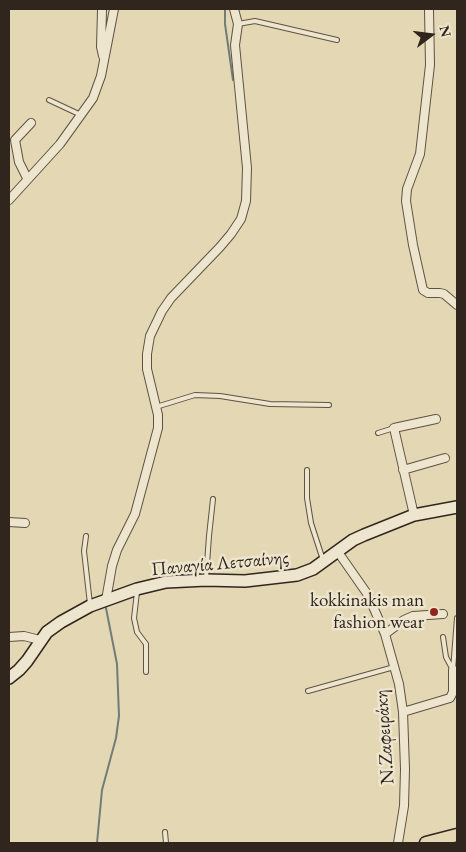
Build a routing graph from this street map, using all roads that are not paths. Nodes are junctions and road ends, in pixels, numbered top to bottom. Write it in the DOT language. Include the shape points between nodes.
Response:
graph roads {
  1 [pos="114,9"];
  2 [pos="234,9"];
  3 [pos="429,9"];
  4 [pos="102,10"];
  5 [pos="238,24"];
  6 [pos="337,40"];
  7 [pos="103,59"];
  8 [pos="49,100"];
  9 [pos="82,115"];
  10 [pos="31,123"];
  11 [pos="27,178"];
  12 [pos="9,200"];
  13 [pos="457,305"];
  14 [pos="329,405"];
  15 [pos="156,407"];
  16 [pos="436,419"];
  17 [pos="394,428"];
  18 [pos="378,433"];
  19 [pos="445,458"];
  20 [pos="307,470"];
  21 [pos="403,470"];
  22 [pos="213,499"];
  23 [pos="457,507"];
  24 [pos="414,516"];
  25 [pos="9,522"];
  26 [pos="25,523"];
  27 [pos="86,536"];
  28 [pos="338,552"];
  29 [pos="324,562"];
  30 [pos="206,580"];
  31 [pos="137,589"];
  32 [pos="106,600"];
  33 [pos="90,606"];
  34 [pos="442,614"];
  35 [pos="457,618"];
  36 [pos="385,634"];
  37 [pos="9,637"];
  38 [pos="443,637"];
  39 [pos="40,640"];
  40 [pos="394,667"];
  41 [pos="455,670"];
  42 [pos="146,672"];
  43 [pos="9,678"];
  44 [pos="308,690"];
  45 [pos="403,712"];
  46 [pos="165,832"];
  47 [pos="457,835"];
  48 [pos="166,843"];
  49 [pos="398,843"];
  50 [pos="426,843"];
  1 -- 7 [label="street"];
  2 -- 5 [label="street"];
  3 -- 13 [label="street" via="430,65 420,154 406,201 423,290 444,294"];
  4 -- 7 [label="street"];
  5 -- 6 [label="lane" via="256,21"];
  5 -- 15 [label="street" via="235,45 247,160 246,201 241,219 226,240 171,298 150,336 146,358"];
  7 -- 9 [label="street" via="93,98"];
  8 -- 9 [label="lane"];
  9 -- 11 [label="street"];
  10 -- 11 [label="street" via="15,140 19,162"];
  11 -- 12 [label="street"];
  14 -- 15 [label="lane" via="270,404 201,395"];
  15 -- 32 [label="street" via="158,428 148,469 135,514 114,558"];
  16 -- 17 [label="street"];
  17 -- 18 [label="lane"];
  17 -- 21 [label="street"];
  19 -- 21 [label="street"];
  20 -- 29 [label="lane" via="311,523"];
  21 -- 24 [label="street"];
  22 -- 30 [label="lane"];
  23 -- 24 [label="main road, Παναγία Λετσαίνης"];
  24 -- 28 [label="main road, Παναγία Λετσαίνης" via="364,534"];
  25 -- 26 [label="street"];
  27 -- 33 [label="lane" via="84,551"];
  28 -- 29 [label="main road, Παναγία Λετσαίνης"];
  28 -- 36 [label="street, Ν.Ζαφειράκη" via="364,588"];
  29 -- 30 [label="main road, Παναγία Λετσαίνης" via="304,573 280,578"];
  30 -- 31 [label="main road, Παναγία Λετσαίνης" via="166,582"];
  31 -- 32 [label="main road, Παναγία Λετσαίνης"];
  31 -- 42 [label="lane" via="134,618 137,632 146,644"];
  32 -- 33 [label="main road, Παναγία Λετσαίνης"];
  33 -- 39 [label="main road, Παναγία Λετσαίνης" via="56,625"];
  34 -- 36 [label="street" via="413,616"];
  35 -- 41 [label="lane"];
  36 -- 40 [label="street, Ν.Ζαφειράκη"];
  37 -- 39 [label="street"];
  38 -- 41 [label="lane" via="446,657"];
  39 -- 43 [label="main road, Παναγία Λετσαίνης" via="27,661"];
  40 -- 44 [label="lane"];
  40 -- 45 [label="street, Ν.Ζαφειράκη"];
  41 -- 45 [label="street" via="450,698"];
  45 -- 49 [label="street, Ν.Ζαφειράκη" via="405,789"];
  46 -- 48 [label="lane"];
  47 -- 50 [label="main road"];
}
